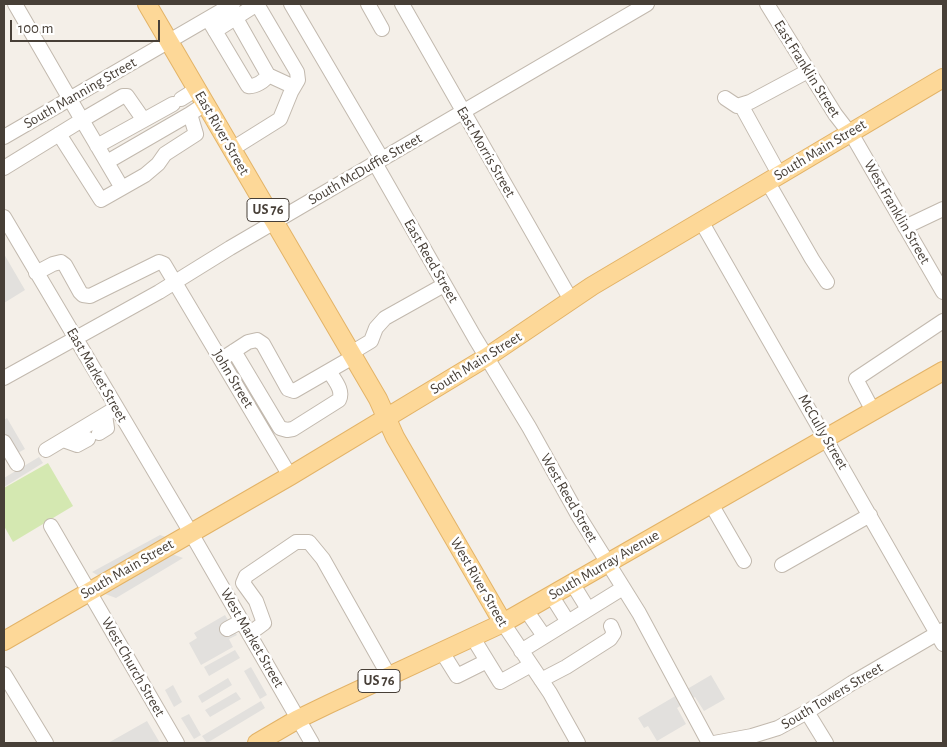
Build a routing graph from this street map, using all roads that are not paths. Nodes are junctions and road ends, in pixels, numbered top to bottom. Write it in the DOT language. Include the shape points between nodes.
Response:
graph roads {
  1 [pos="15,4"];
  2 [pos="147,4"];
  3 [pos="257,4"];
  4 [pos="291,4"];
  5 [pos="368,4"];
  6 [pos="402,4"];
  7 [pos="647,4"];
  8 [pos="767,4"];
  9 [pos="233,9"];
  10 [pos="211,25"];
  11 [pos="382,29"];
  12 [pos="169,42"];
  13 [pos="808,70"];
  14 [pos="268,75"];
  15 [pos="943,78"];
  16 [pos="294,87"];
  17 [pos="201,96"];
  18 [pos="70,98"];
  19 [pos="724,98"];
  20 [pos="740,105"];
  21 [pos="463,112"];
  22 [pos="190,114"];
  23 [pos="143,119"];
  24 [pos="82,120"];
  25 [pos="849,133"];
  26 [pos="59,134"];
  27 [pos="4,137"];
  28 [pos="97,146"];
  29 [pos="232,149"];
  30 [pos="379,161"];
  31 [pos="107,162"];
  32 [pos="4,168"];
  33 [pos="773,178"];
  34 [pos="122,188"];
  35 [pos="943,209"];
  36 [pos="4,217"];
  37 [pos="702,220"];
  38 [pos="275,222"];
  39 [pos="905,227"];
  40 [pos="36,273"];
  41 [pos="175,282"];
  42 [pos="827,282"];
  43 [pos="444,284"];
  44 [pos="943,292"];
  45 [pos="571,300"];
  46 [pos="943,321"];
  47 [pos="75,338"];
  48 [pos="234,351"];
  49 [pos="352,355"];
  50 [pos="221,358"];
  51 [pos="487,358"];
  52 [pos="329,371"];
  53 [pos="943,371"];
  54 [pos="4,378"];
  55 [pos="873,411"];
  56 [pos="387,418"];
  57 [pos="96,421"];
  58 [pos="826,438"];
  59 [pos="4,442"];
  60 [pos="46,450"];
  61 [pos="16,464"];
  62 [pos="290,476"];
  63 [pos="711,504"];
  64 [pos="870,514"];
  65 [pos="51,526"];
  66 [pos="191,533"];
  67 [pos="744,561"];
  68 [pos="607,563"];
  69 [pos="782,565"];
  70 [pos="572,583"];
  71 [pos="622,588"];
  72 [pos="90,591"];
  73 [pos="551,595"];
  74 [pos="588,609"];
  75 [pos="526,610"];
  76 [pos="242,621"];
  77 [pos="568,622"];
  78 [pos="503,623"];
  79 [pos="611,626"];
  80 [pos="227,629"];
  81 [pos="249,634"];
  82 [pos="544,636"];
  83 [pos="941,636"];
  84 [pos="473,638"];
  85 [pos="4,641"];
  86 [pos="521,650"];
  87 [pos="442,652"];
  88 [pos="487,661"];
  89 [pos="531,665"];
  90 [pos="4,674"];
  91 [pos="389,676"];
  92 [pos="541,680"];
  93 [pos="807,712"];
  94 [pos="298,719"];
  95 [pos="46,743"];
  96 [pos="177,743"];
  97 [pos="257,743"];
  98 [pos="312,743"];
  99 [pos="578,743"];
  100 [pos="709,743"];
  101 [pos="714,743"];
  102 [pos="826,743"];
  1 -- 18 [label="street"];
  2 -- 12 [label="main road, East River Street / US 76"];
  3 -- 9 [label="street, South Manning Street"];
  3 -- 16 [label="street" via="297,72 298,80"];
  4 -- 30 [label="street, East Reed Street"];
  5 -- 11 [label="street"];
  6 -- 21 [label="street, East Morris Street"];
  7 -- 21 [label="street, South McDuffie Street"];
  8 -- 13 [label="street, East Franklin Street"];
  9 -- 10 [label="street, South Manning Street"];
  9 -- 14 [label="street"];
  10 -- 12 [label="street, South Manning Street"];
  10 -- 14 [label="street" via="248,86 252,87"];
  12 -- 17 [label="main road, East River Street / US 76"];
  12 -- 18 [label="street, South Manning Street"];
  13 -- 20 [label="street"];
  13 -- 25 [label="street, East Franklin Street"];
  14 -- 16 [label="street"];
  15 -- 25 [label="main road, South Main Street"];
  16 -- 29 [label="street" via="280,119"];
  17 -- 22 [label="street"];
  17 -- 23 [label="street" via="177,101"];
  17 -- 29 [label="main road, East River Street / US 76"];
  18 -- 24 [label="street"];
  18 -- 27 [label="street, South Manning Street"];
  19 -- 20 [label="street"];
  20 -- 33 [label="street"];
  21 -- 30 [label="street, South McDuffie Street"];
  21 -- 45 [label="street, East Morris Street"];
  22 -- 31 [label="street"];
  22 -- 34 [label="street" via="196,134"];
  23 -- 24 [label="street" via="127,96 123,96"];
  23 -- 28 [label="street"];
  24 -- 26 [label="street"];
  24 -- 28 [label="street"];
  25 -- 33 [label="main road, South Main Street"];
  25 -- 39 [label="street, West Franklin Street"];
  26 -- 32 [label="street"];
  26 -- 34 [label="street" via="101,200"];
  28 -- 31 [label="street"];
  29 -- 38 [label="main road, East River Street / US 76"];
  30 -- 38 [label="street, South McDuffie Street"];
  30 -- 43 [label="street, East Reed Street"];
  31 -- 34 [label="street"];
  33 -- 37 [label="main road, South Main Street"];
  33 -- 42 [label="street" via="812,259"];
  35 -- 39 [label="street"];
  36 -- 40 [label="street, East Market Street"];
  37 -- 45 [label="main road, South Main Street"];
  37 -- 58 [label="street, McCully Street"];
  38 -- 41 [label="street, South McDuffie Street"];
  38 -- 49 [label="main road, East River Street / US 76"];
  39 -- 44 [label="street, West Franklin Street"];
  40 -- 41 [label="street, John Street" via="61,262 86,296 159,262 164,264"];
  40 -- 47 [label="street, East Market Street"];
  41 -- 47 [label="street, South McDuffie Street"];
  41 -- 50 [label="street, John Street"];
  43 -- 49 [label="street" via="385,318 371,341"];
  43 -- 51 [label="street, East Reed Street"];
  45 -- 51 [label="main road, South Main Street"];
  46 -- 55 [label="street" via="856,380"];
  47 -- 54 [label="street, South McDuffie Street"];
  47 -- 57 [label="street, East Market Street"];
  48 -- 50 [label="street"];
  48 -- 52 [label="street" via="248,342 257,340 263,344 288,390 294,391"];
  48 -- 52 [label="street" via="280,428 287,430 339,400 340,388"];
  49 -- 52 [label="street"];
  49 -- 56 [label="main road, East River Street / US 76"];
  50 -- 62 [label="street, John Street"];
  51 -- 56 [label="main road, South Main Street"];
  51 -- 68 [label="street, West Reed Street"];
  53 -- 55 [label="main road, South Murray Avenue"];
  55 -- 58 [label="main road, South Murray Avenue"];
  56 -- 62 [label="main road, South Main Street"];
  56 -- 78 [label="main road, West River Street / US 76" via="394,437"];
  57 -- 60 [label="street"];
  57 -- 66 [label="street, East Market Street"];
  58 -- 63 [label="main road, South Murray Avenue"];
  58 -- 64 [label="street, McCully Street"];
  59 -- 61 [label="street"];
  62 -- 66 [label="main road, South Main Street"];
  63 -- 67 [label="street"];
  63 -- 68 [label="main road, South Murray Avenue"];
  64 -- 69 [label="street"];
  64 -- 83 [label="street, McCully Street"];
  65 -- 72 [label="street, West Church Street"];
  66 -- 72 [label="main road, South Main Street"];
  66 -- 76 [label="street, West Market Street"];
  68 -- 70 [label="main road, South Murray Avenue"];
  68 -- 71 [label="street, West Reed Street"];
  70 -- 73 [label="main road, South Murray Avenue"];
  70 -- 74 [label="street"];
  71 -- 74 [label="street"];
  71 -- 100 [label="street, West Reed Street" via="639,613"];
  72 -- 85 [label="main road, South Main Street"];
  72 -- 96 [label="street, West Church Street"];
  73 -- 75 [label="main road, South Murray Avenue"];
  73 -- 77 [label="street"];
  74 -- 77 [label="street"];
  75 -- 78 [label="main road, South Murray Avenue"];
  75 -- 82 [label="street"];
  76 -- 80 [label="street"];
  76 -- 81 [label="street, West Market Street"];
  77 -- 82 [label="street"];
  78 -- 84 [label="main road, South Murray Avenue / US 76"];
  78 -- 86 [label="street, West River Street"];
  79 -- 92 [label="street" via="614,633 610,639"];
  81 -- 91 [label="street" via="264,623 256,601 243,583 246,576 296,542 310,542 323,559"];
  81 -- 94 [label="street, West Market Street"];
  82 -- 86 [label="street"];
  83 -- 93 [label="street, South Towers Street" via="852,683"];
  84 -- 87 [label="main road, South Murray Avenue / US 76"];
  84 -- 88 [label="street"];
  86 -- 89 [label="street, West River Street"];
  87 -- 88 [label="street" via="457,676"];
  87 -- 91 [label="main road, South Murray Avenue / US 76"];
  88 -- 89 [label="street" via="500,682"];
  89 -- 92 [label="street, West River Street"];
  90 -- 95 [label="street"];
  91 -- 94 [label="main road, South Murray Avenue / US 76"];
  92 -- 99 [label="street, West River Street"];
  93 -- 101 [label="street, South Towers Street" via="778,728"];
  93 -- 102 [label="street"];
  94 -- 97 [label="main road, South Murray Avenue / US 76"];
  94 -- 98 [label="street, West Market Street"];
}
